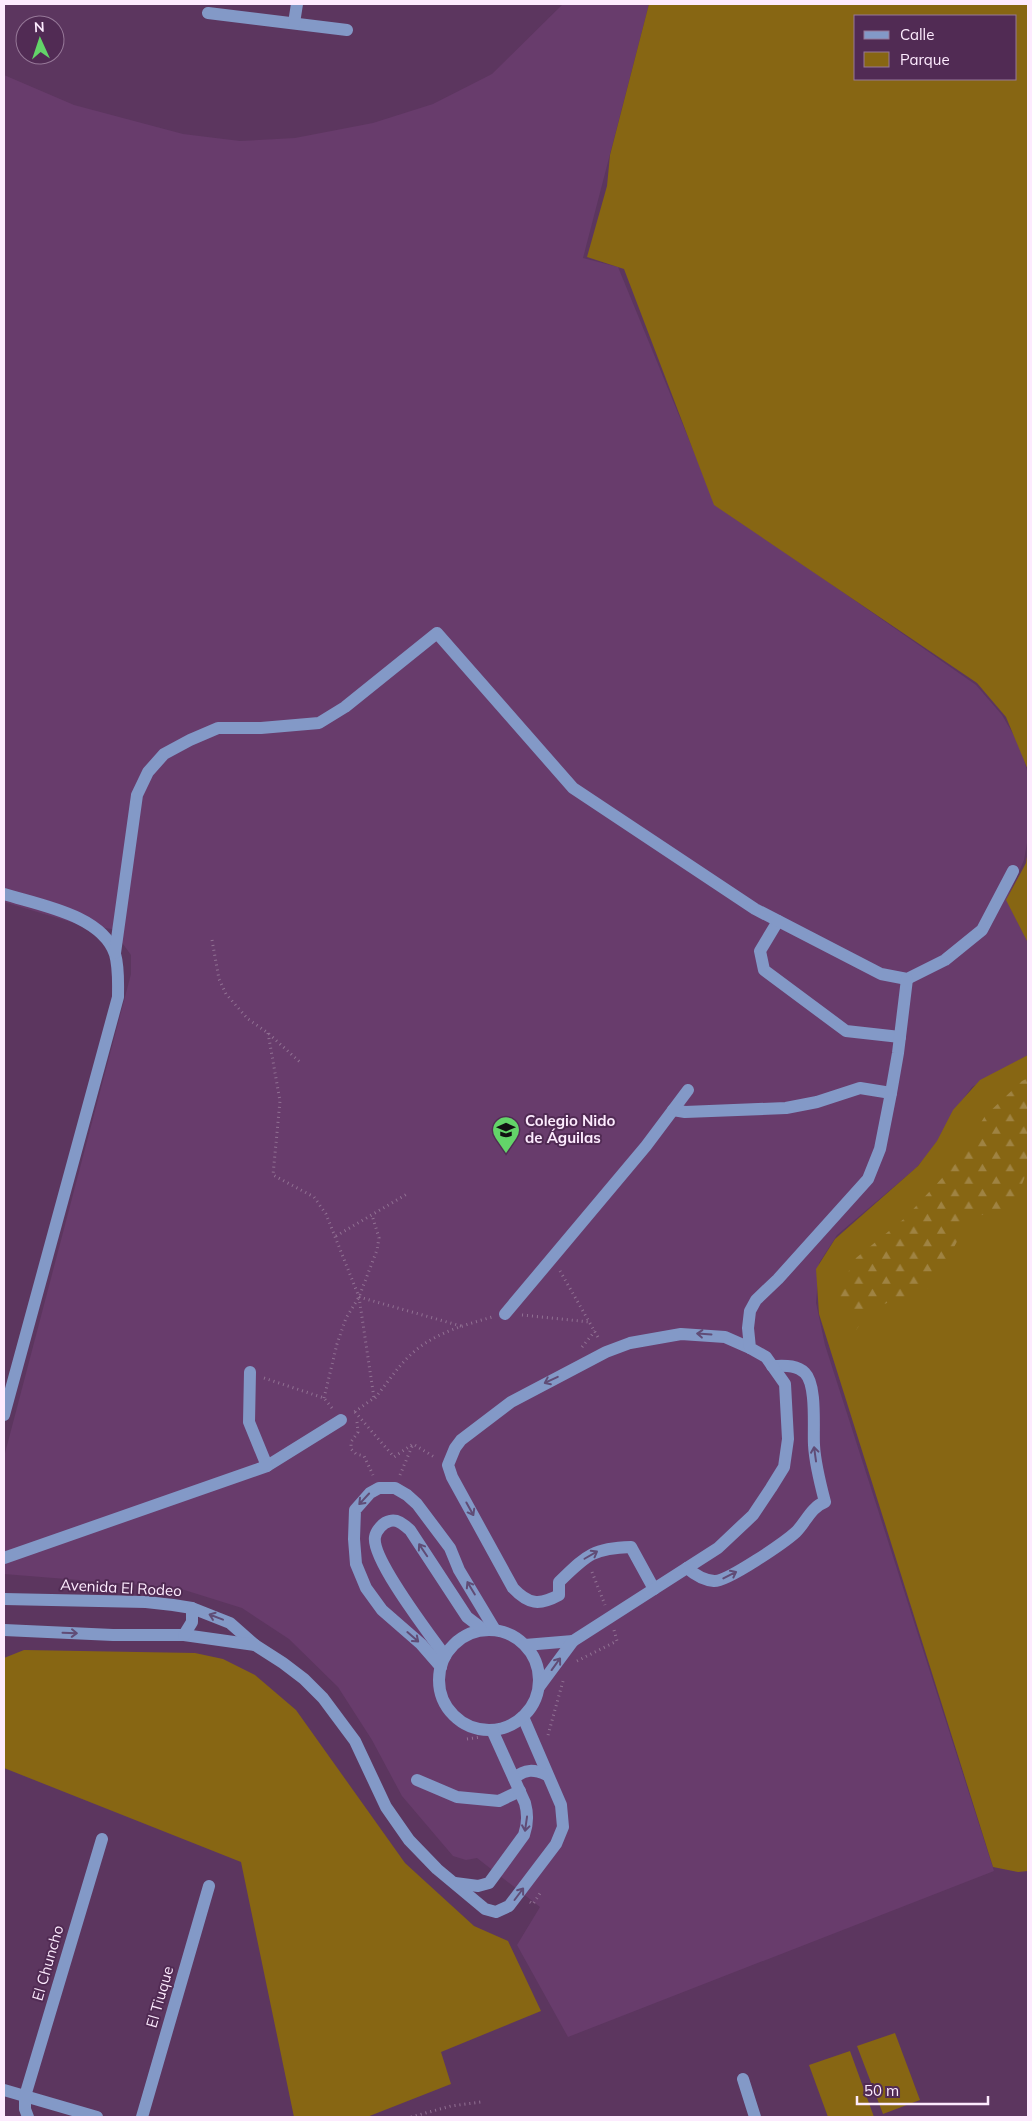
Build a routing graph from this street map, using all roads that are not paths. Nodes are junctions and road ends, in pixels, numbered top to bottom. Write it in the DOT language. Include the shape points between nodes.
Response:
graph roads {
  1 [pos="297,4"];
  2 [pos="208,13"];
  3 [pos="294,23"];
  4 [pos="347,30"];
  5 [pos="1013,872"];
  6 [pos="4,894"];
  7 [pos="778,921"];
  8 [pos="115,953"];
  9 [pos="907,979"];
  10 [pos="900,1037"];
  11 [pos="688,1090"];
  12 [pos="891,1093"];
  13 [pos="673,1110"];
  14 [pos="505,1314"];
  15 [pos="750,1348"];
  16 [pos="772,1366"];
  17 [pos="250,1372"];
  18 [pos="4,1414"];
  19 [pos="341,1420"];
  20 [pos="267,1466"];
  21 [pos="4,1558"];
  22 [pos="687,1568"];
  23 [pos="654,1589"];
  24 [pos="4,1598"];
  25 [pos="192,1608"];
  26 [pos="4,1630"];
  27 [pos="490,1630"];
  28 [pos="37,1632"];
  29 [pos="184,1635"];
  30 [pos="4,1638"];
  31 [pos="573,1641"];
  32 [pos="255,1645"];
  33 [pos="525,1645"];
  34 [pos="443,1662"];
  35 [pos="539,1687"];
  36 [pos="523,1717"];
  37 [pos="492,1730"];
  38 [pos="547,1775"];
  39 [pos="514,1778"];
  40 [pos="417,1780"];
  41 [pos="520,1791"];
  42 [pos="102,1839"];
  43 [pos="453,1882"];
  44 [pos="209,1886"];
  45 [pos="742,2079"];
  46 [pos="4,2090"];
  47 [pos="25,2096"];
  48 [pos="28,2117"];
  49 [pos="97,2117"];
  50 [pos="142,2117"];
  51 [pos="755,2117"];
  1 -- 3 [label="street"];
  2 -- 3 [label="street"];
  3 -- 4 [label="street"];
  5 -- 9 [label="street" via="982,930 945,960"];
  6 -- 8 [label="street" via="77,917 106,937"];
  7 -- 8 [label="street" via="573,788 437,633 345,707 319,723 279,728 218,728 164,754 148,772 137,795"];
  7 -- 9 [label="street" via="881,974"];
  7 -- 10 [label="street" via="760,951 764,970 846,1031"];
  8 -- 18 [label="street" via="118,997"];
  9 -- 10 [label="street"];
  10 -- 12 [label="street"];
  11 -- 13 [label="street"];
  12 -- 13 [label="street" via="860,1088 786,1108"];
  12 -- 15 [label="street" via="880,1149 868,1179 756,1300 750,1311"];
  13 -- 14 [label="street"];
  15 -- 16 [label="street" via="766,1357"];
  15 -- 23 [label="street, one-way" via="725,1337 681,1334 630,1343 606,1352 511,1402 461,1440 448,1465 513,1588 521,1596 534,1602 548,1601 559,1594 559,1582 587,1557 598,1550 631,1547"];
  16 -- 22 [label="street" via="785,1384 788,1439 784,1467 753,1515 718,1548"];
  22 -- 16 [label="street, one-way" via="697,1577 715,1581 729,1577 795,1532 818,1504 825,1502 817,1469 810,1385 806,1374 794,1366"];
  17 -- 20 [label="street" via="249,1422"];
  19 -- 20 [label="street"];
  20 -- 21 [label="street"];
  22 -- 23 [label="street"];
  23 -- 31 [label="street"];
  24 -- 25 [label="street, Avenida El Rodeo" via="146,1602"];
  25 -- 29 [label="street" via="192,1622"];
  32 -- 25 [label="street, Avenida El Rodeo, one-way" via="230,1623"];
  26 -- 28 [label="street, Avenida El Rodeo"];
  27 -- 33 [label="street" via="506,1633"];
  27 -- 34 [label="street" via="461,1638"];
  27 -- 34 [label="street, one-way" via="467,1617 410,1530 400,1522 389,1521 381,1526 374,1538 377,1551"];
  27 -- 34 [label="street, one-way" via="450,1548 433,1524 406,1495 395,1488 379,1488 362,1500 355,1510 356,1564 366,1588 382,1610"];
  28 -- 29 [label="street, Avenida El Rodeo, one-way"];
  28 -- 30 [label="street"];
  29 -- 32 [label="street, Avenida El Rodeo"];
  31 -- 33 [label="street"];
  35 -- 31 [label="street, one-way"];
  32 -- 43 [label="street, Avenida El Rodeo" via="304,1679 329,1705 355,1741 397,1824 422,1856"];
  33 -- 35 [label="street" via="539,1671"];
  34 -- 37 [label="street" via="440,1690 448,1709 464,1723"];
  35 -- 36 [label="street" via="534,1703"];
  36 -- 37 [label="street"];
  36 -- 38 [label="street, Avenida El Rodeo"];
  37 -- 39 [label="street"];
  38 -- 39 [label="street" via="529,1770"];
  43 -- 38 [label="street, Avenida El Rodeo, one-way" via="485,1909 496,1912 510,1906 556,1844 563,1827 561,1805"];
  39 -- 41 [label="street"];
  40 -- 41 [label="street" via="456,1797 499,1801"];
  41 -- 43 [label="street, one-way" via="527,1811 527,1828 493,1879 478,1886"];
  42 -- 47 [label="street, El Chuncho"];
  44 -- 50 [label="street, El Tiuque"];
  45 -- 51 [label="street"];
  46 -- 47 [label="street"];
  47 -- 48 [label="street"];
  47 -- 49 [label="street"];
}
